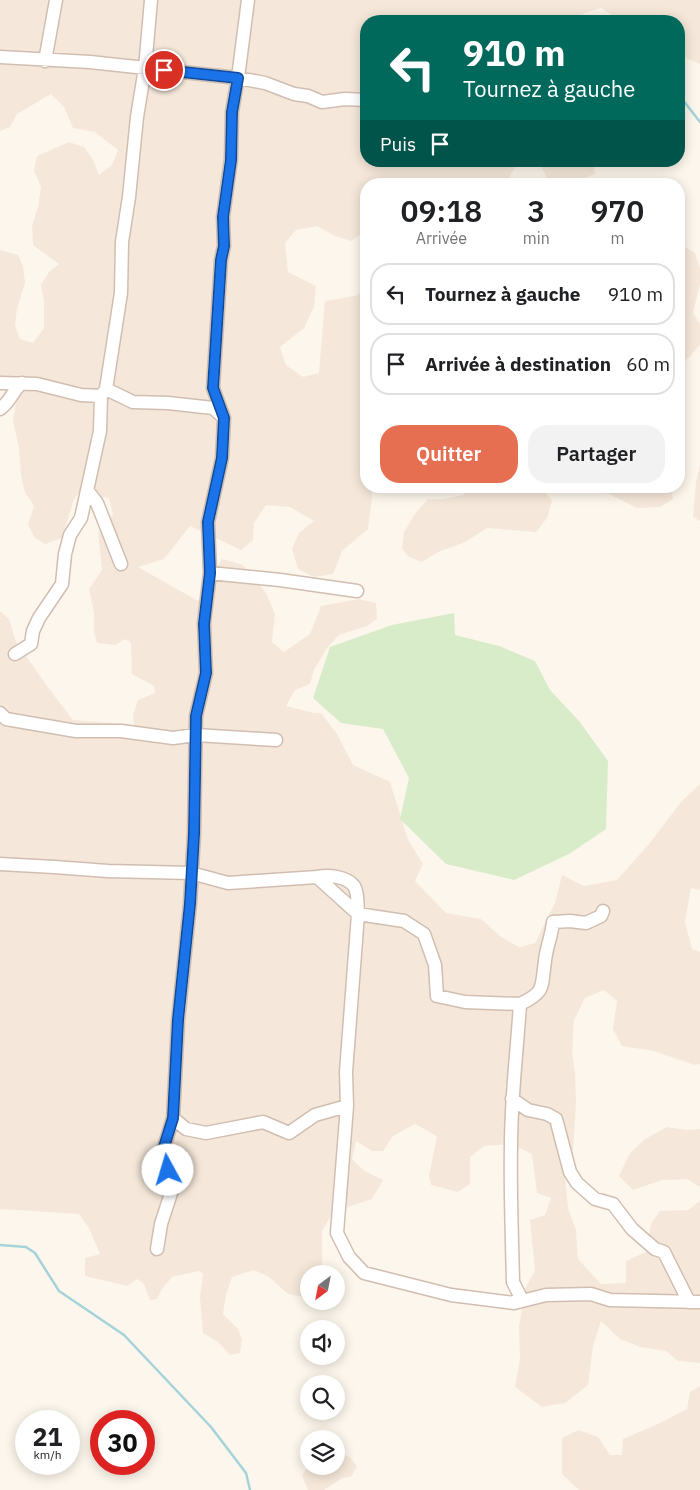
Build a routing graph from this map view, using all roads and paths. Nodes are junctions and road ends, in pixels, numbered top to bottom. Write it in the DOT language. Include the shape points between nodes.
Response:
graph roads {
  1 [pos="56,0"];
  2 [pos="151,0"];
  3 [pos="248,0"];
  4 [pos="0,57"];
  5 [pos="45,61"];
  6 [pos="145,68"];
  7 [pos="238,78"];
  8 [pos="360,100"];
  9 [pos="0,383"];
  10 [pos="22,383"];
  11 [pos="104,392"];
  12 [pos="0,409"];
  13 [pos="224,418"];
  14 [pos="87,490"];
  15 [pos="121,564"];
  16 [pos="210,573"];
  17 [pos="356,591"];
  18 [pos="15,654"];
  19 [pos="0,713"];
  20 [pos="196,735"];
  21 [pos="276,740"];
  22 [pos="0,864"];
  23 [pos="192,873"];
  24 [pos="317,876"];
  25 [pos="603,911"];
  26 [pos="358,914"];
  27 [pos="520,1004"];
  28 [pos="512,1099"];
  29 [pos="347,1106"];
  30 [pos="173,1118"];
  31 [pos="157,1249"];
  32 [pos="694,1302"];
  33 [pos="514,1303"];
  1 -- 5 [label="street"];
  2 -- 6 [label="street"];
  3 -- 7 [label="street"];
  4 -- 5 [label="street"];
  5 -- 6 [label="street"];
  6 -- 7 [label="street"];
  6 -- 11 [label="street" via="122,242 121,293"];
  7 -- 8 [label="street" via="265,83 322,102"];
  7 -- 13 [label="street" via="223,217 224,246 213,388"];
  9 -- 10 [label="street"];
  10 -- 11 [label="street" via="81,395"];
  10 -- 12 [label="street"];
  11 -- 13 [label="street" via="133,402 213,408"];
  11 -- 14 [label="street" via="100,430"];
  13 -- 16 [label="street" via="222,458 208,522"];
  14 -- 15 [label="street" via="97,503"];
  14 -- 18 [label="street" via="81,518 70,535 62,584 39,618 31,644"];
  16 -- 17 [label="street"];
  16 -- 20 [label="street" via="204,624 206,673 196,716"];
  19 -- 20 [label="street" via="6,719 76,731 121,731 173,738"];
  20 -- 21 [label="street"];
  20 -- 23 [label="street"];
  22 -- 23 [label="street" via="108,872"];
  23 -- 24 [label="street" via="228,883"];
  23 -- 30 [label="street" via="178,1020"];
  24 -- 26 [label="street"];
  24 -- 26 [label="street" via="344,879 354,886"];
  25 -- 27 [label="street" via="601,916 586,923 553,922 541,988 534,997"];
  26 -- 27 [label="street" via="404,921 424,934 435,965 437,996 465,1002"];
  26 -- 29 [label="street" via="346,1072"];
  27 -- 28 [label="street"];
  28 -- 32 [label="street" via="528,1110 556,1119 570,1172 577,1183 596,1199 613,1204 632,1230 655,1249 664,1252"];
  28 -- 33 [label="street" via="513,1282 520,1296"];
  29 -- 30 [label="street" via="315,1115 290,1133 263,1122 206,1133 186,1129"];
  29 -- 33 [label="street" via="337,1233 349,1257 364,1273 451,1295"];
  30 -- 31 [label="street" via="164,1147 173,1187"];
  32 -- 33 [label="street" via="610,1300 591,1294 546,1295"];
}
